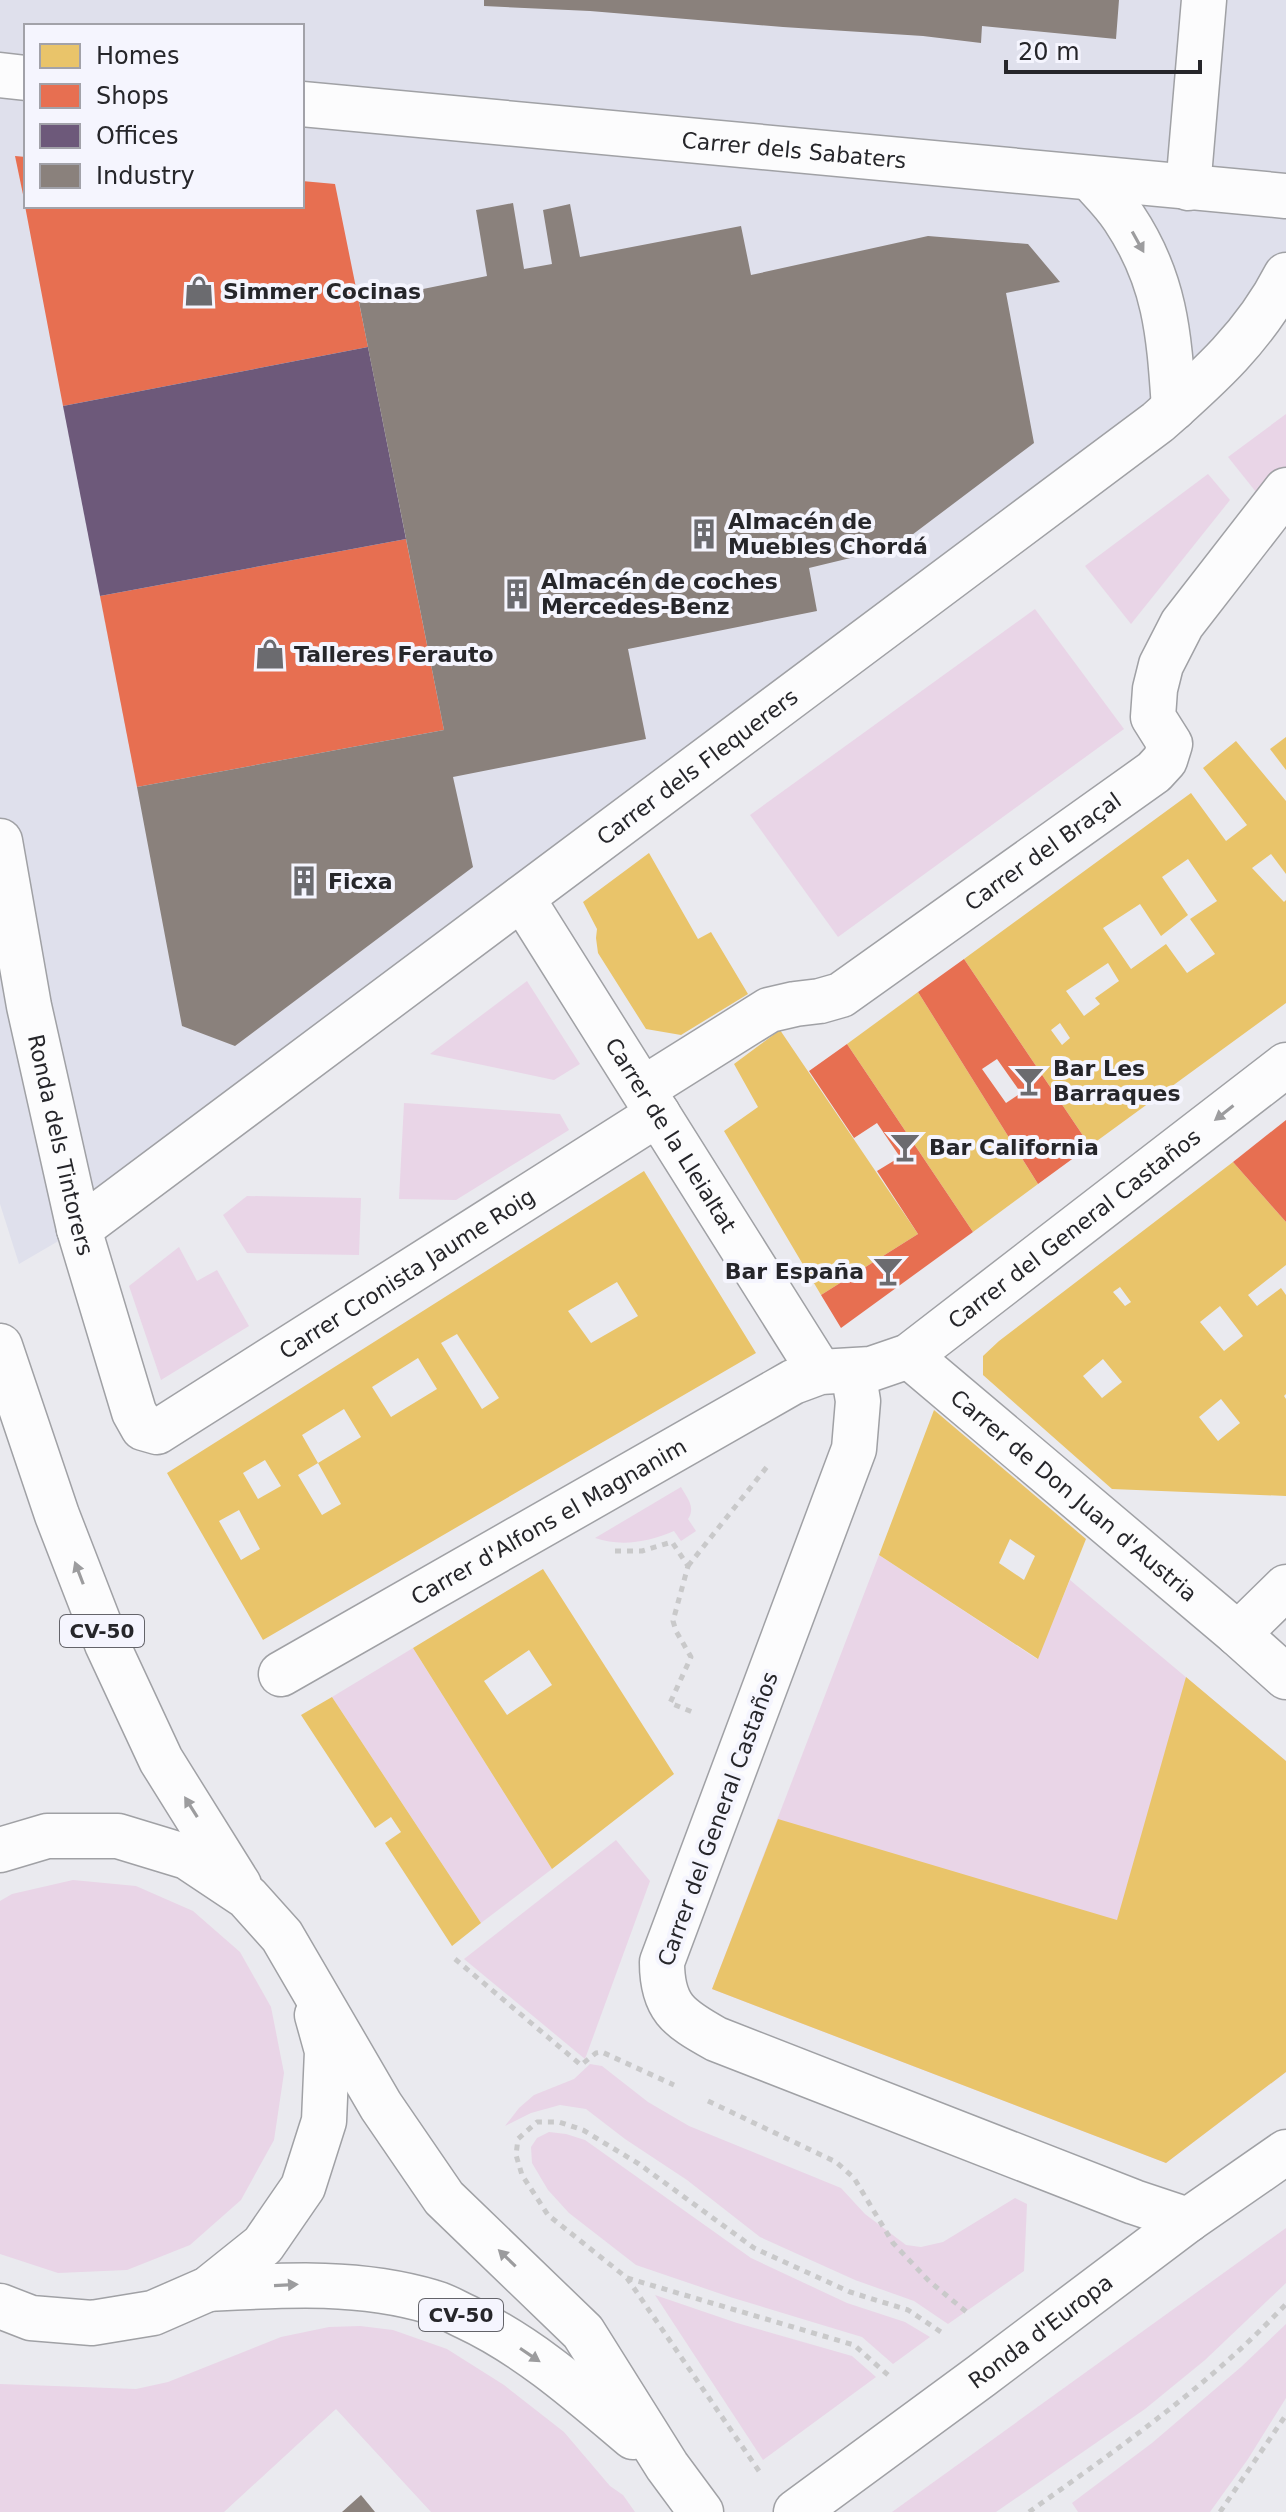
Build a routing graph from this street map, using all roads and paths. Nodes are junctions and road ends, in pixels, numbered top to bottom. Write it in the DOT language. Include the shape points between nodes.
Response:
graph roads {
  1 [pos="1204,0"];
  2 [pos="0,75"];
  3 [pos="24,78"];
  4 [pos="304,104"];
  5 [pos="1092,180"];
  6 [pos="1188,188"];
  7 [pos="1286,196"];
  8 [pos="1286,275"];
  9 [pos="1174,408"];
  10 [pos="1286,490"];
  11 [pos="0,841"];
  12 [pos="522,898"];
  13 [pos="1286,1065"];
  14 [pos="650,1102"];
  15 [pos="79,1229"];
  16 [pos="0,1346"];
  17 [pos="909,1356"];
  18 [pos="836,1372"];
  19 [pos="157,1432"];
  20 [pos="778,1452"];
  21 [pos="611,1551"];
  22 [pos="688,1566"];
  23 [pos="1286,1587"];
  24 [pos="1238,1634"];
  25 [pos="281,1674"];
  26 [pos="1286,1677"];
  27 [pos="693,1712"];
  28 [pos="0,1850"];
  29 [pos="247,1897"];
  30 [pos="455,1959"];
  31 [pos="308,1984"];
  32 [pos="680,2088"];
  33 [pos="694,2094"];
  34 [pos="1286,2152"];
  35 [pos="1188,2220"];
  36 [pos="627,2278"];
  37 [pos="208,2289"];
  38 [pos="1286,2304"];
  39 [pos="10,2317"];
  40 [pos="976,2320"];
  41 [pos="951,2338"];
  42 [pos="895,2382"];
  43 [pos="1286,2415"];
  44 [pos="667,2466"];
  45 [pos="760,2473"];
  46 [pos="701,2512"];
  47 [pos="796,2512"];
  48 [pos="1029,2512"];
  49 [pos="1220,2512"];
  1 -- 6 [label="street"];
  2 -- 3 [label="street"];
  4 -- 5 [label="street, Carrer dels Sabaters"];
  5 -- 6 [label="street, Carrer dels Sabaters"];
  5 -- 9 [label="street, one-way" via="1124,216 1152,270 1168,328"];
  6 -- 7 [label="street, Carrer dels Sabaters"];
  8 -- 9 [label="street, Carrer dels Flequerers" via="1246,336"];
  9 -- 12 [label="street, Carrer dels Flequerers"];
  10 -- 14 [label="street, Carrer del Braçal" via="1182,624 1161,665 1153,717 1170,744 1154,772 841,995 769,1010"];
  11 -- 15 [label="street, Ronda dels Tintorers" via="29,1006"];
  12 -- 14 [label="street, Carrer de la Lleialtat"];
  12 -- 15 [label="street, Carrer dels Flequerers"];
  13 -- 17 [label="street, Carrer del General Castaños, one-way"];
  14 -- 18 [label="street, Carrer de la Lleialtat"];
  14 -- 19 [label="street, Carrer Cronista Jaume Roig"];
  15 -- 19 [label="street, Ronda dels Tintorers" via="134,1412 143,1428"];
  29 -- 16 [label="street, CV-50, one-way" via="161,1760 107,1644"];
  17 -- 18 [label="street, Carrer del General Castaños" via="871,1369"];
  17 -- 24 [label="street, Carrer de Don Juan d'Austria"];
  18 -- 25 [label="street, Carrer d'Alfons el Magnanim" via="793,1382 759,1399"];
  18 -- 35 [label="street, Carrer del General Castaños" via="858,1401 854,1449 662,1962 667,1999 676,2014 716,2039"];
  20 -- 22 [label="path"];
  21 -- 22 [label="path" via="642,1551 672,1542"];
  22 -- 27 [label="path" via="673,1621 691,1657 670,1703"];
  23 -- 24 [label="street"];
  24 -- 26 [label="street, Carrer de Don Juan d'Austria"];
  28 -- 29 [label="street, CV-50" via="47,1836 118,1836 187,1857"];
  29 -- 31 [label="street, CV-50" via="282,1936"];
  30 -- 32 [label="path" via="581,2065 602,2052"];
  31 -- 37 [label="street, CV-50" via="327,2051 324,2121 303,2187 263,2245"];
  44 -- 31 [label="street, CV-50, one-way" via="583,2332 444,2198"];
  33 -- 40 [label="path" via="836,2162 854,2178 893,2243"];
  34 -- 35 [label="street, Ronda d'Europa"];
  35 -- 47 [label="street, Ronda d'Europa"];
  36 -- 41 [label="path" via="548,2215 522,2175 518,2139 537,2122 583,2130 754,2248 850,2292 908,2310"];
  36 -- 42 [label="path" via="854,2345"];
  36 -- 45 [label="path"];
  37 -- 39 [label="street, CV-50" via="153,2313 92,2323"];
  37 -- 44 [label="street, CV-50, one-way" via="300,2284 379,2290 435,2303 489,2327 564,2378"];
  38 -- 48 [label="path" via="1196,2388"];
  43 -- 49 [label="path"];
  44 -- 46 [label="street, CV-50"];
}
